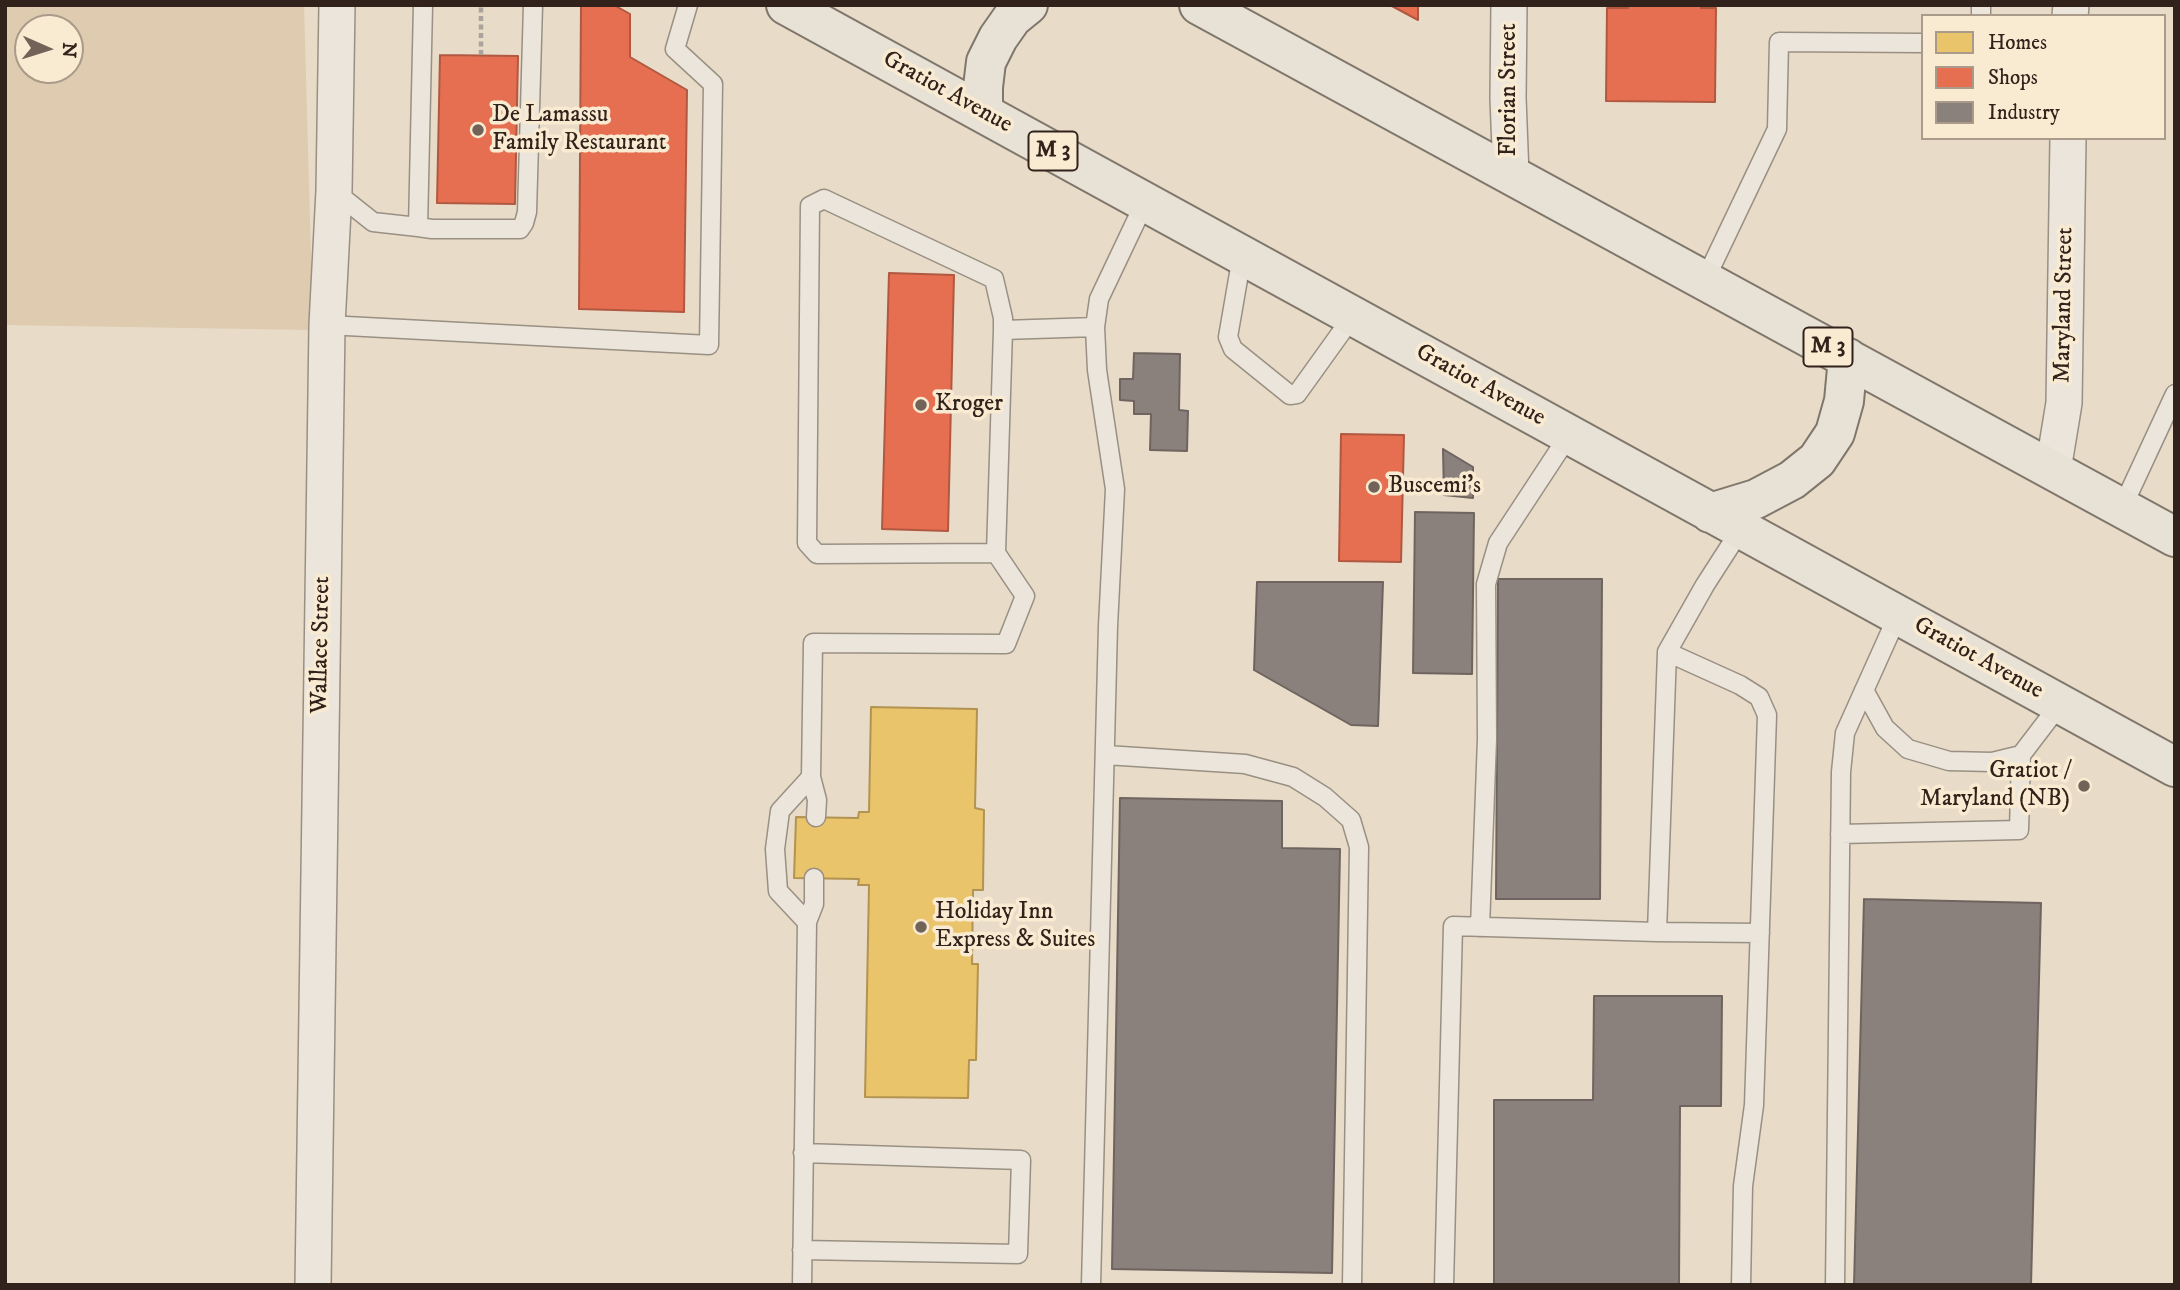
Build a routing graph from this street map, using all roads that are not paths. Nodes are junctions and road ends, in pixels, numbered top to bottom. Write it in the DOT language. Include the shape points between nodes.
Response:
graph roads {
  1 [pos="337,5"];
  2 [pos="423,5"];
  3 [pos="533,5"];
  4 [pos="688,5"];
  5 [pos="786,5"];
  6 [pos="1028,5"];
  7 [pos="1199,5"];
  8 [pos="1509,5"];
  9 [pos="1921,43"];
  10 [pos="983,112"];
  11 [pos="2068,140"];
  12 [pos="1511,175"];
  13 [pos="334,191"];
  14 [pos="1145,202"];
  15 [pos="418,227"];
  16 [pos="1242,256"];
  17 [pos="1705,280"];
  18 [pos="1353,316"];
  19 [pos="327,325"];
  20 [pos="1095,327"];
  21 [pos="1003,330"];
  22 [pos="1848,358"];
  23 [pos="2175,394"];
  24 [pos="1569,435"];
  25 [pos="2053,470"];
  26 [pos="2122,508"];
  27 [pos="1726,521"];
  28 [pos="2175,537"];
  29 [pos="996,553"];
  30 [pos="1898,615"];
  31 [pos="1667,652"];
  32 [pos="1864,690"];
  33 [pos="2060,704"];
  34 [pos="1106,755"];
  35 [pos="2021,755"];
  36 [pos="2175,767"];
  37 [pos="811,777"];
  38 [pos="816,817"];
  39 [pos="1840,834"];
  40 [pos="814,878"];
  41 [pos="807,922"];
  42 [pos="1479,926"];
  43 [pos="1657,932"];
  44 [pos="1760,933"];
  45 [pos="803,1153"];
  46 [pos="802,1250"];
  47 [pos="313,1285"];
  48 [pos="802,1285"];
  49 [pos="1091,1285"];
  50 [pos="1352,1285"];
  51 [pos="1444,1285"];
  52 [pos="1741,1285"];
  53 [pos="1835,1285"];
  1 -- 13 [label="street, Wallace Street"];
  2 -- 15 [label="lane"];
  3 -- 15 [label="lane" via="524,223 520,229"];
  4 -- 19 [label="lane" via="675,49 713,84 709,345"];
  5 -- 10 [label="main road, Gratiot Avenue / M 3"];
  6 -- 10 [label="main road" via="1012,18 986,62"];
  7 -- 12 [label="main road, M 3"];
  8 -- 12 [label="street, Florian Street"];
  9 -- 17 [label="lane" via="1779,42 1777,129"];
  10 -- 14 [label="main road, Gratiot Avenue / M 3"];
  11 -- 25 [label="street, Maryland Street" via="2064,402"];
  12 -- 17 [label="main road, M 3"];
  13 -- 15 [label="lane" via="373,222"];
  13 -- 19 [label="street, Wallace Street"];
  14 -- 16 [label="main road, Gratiot Avenue / M 3"];
  14 -- 20 [label="lane" via="1099,299"];
  16 -- 18 [label="main road, Gratiot Avenue / M 3"];
  16 -- 18 [label="lane" via="1228,337 1233,349 1290,395 1297,394"];
  17 -- 22 [label="main road, M 3"];
  18 -- 24 [label="main road, Gratiot Avenue / M 3"];
  19 -- 47 [label="street, Wallace Street"];
  20 -- 21 [label="lane"];
  20 -- 34 [label="lane" via="1115,489"];
  21 -- 29 [label="lane"];
  21 -- 29 [label="lane" via="994,279 824,199 810,206 807,543 817,554"];
  22 -- 25 [label="main road, M 3"];
  22 -- 27 [label="main road" via="1835,433 1817,460"];
  23 -- 26 [label="lane"];
  24 -- 27 [label="main road, Gratiot Avenue / M 3"];
  24 -- 42 [label="lane" via="1499,543 1486,584 1487,738"];
  25 -- 26 [label="main road, M 3"];
  26 -- 28 [label="main road, M 3"];
  27 -- 30 [label="main road, Gratiot Avenue / M 3"];
  27 -- 31 [label="lane" via="1705,585"];
  29 -- 37 [label="lane" via="1025,596 1006,644 813,643"];
  30 -- 32 [label="lane"];
  30 -- 33 [label="main road, Gratiot Avenue / M 3"];
  31 -- 43 [label="lane"];
  31 -- 44 [label="lane" via="1740,685 1759,697 1768,715"];
  32 -- 35 [label="lane" via="1885,728 1908,749 1949,761 1992,762"];
  32 -- 39 [label="lane" via="1845,733"];
  33 -- 35 [label="lane"];
  33 -- 36 [label="main road, Gratiot Avenue / M 3"];
  34 -- 49 [label="lane"];
  34 -- 50 [label="lane" via="1245,764 1293,777 1350,820 1359,847"];
  35 -- 39 [label="lane" via="2019,830"];
  37 -- 38 [label="lane"];
  37 -- 41 [label="lane" via="780,811 775,849 778,891"];
  39 -- 53 [label="lane"];
  40 -- 41 [label="lane" via="814,904"];
  41 -- 45 [label="lane"];
  42 -- 43 [label="lane"];
  42 -- 51 [label="lane" via="1453,926"];
  43 -- 44 [label="lane"];
  44 -- 52 [label="lane"];
  45 -- 46 [label="lane"];
  45 -- 46 [label="lane" via="1021,1160 1018,1254"];
  46 -- 48 [label="lane"];
}
